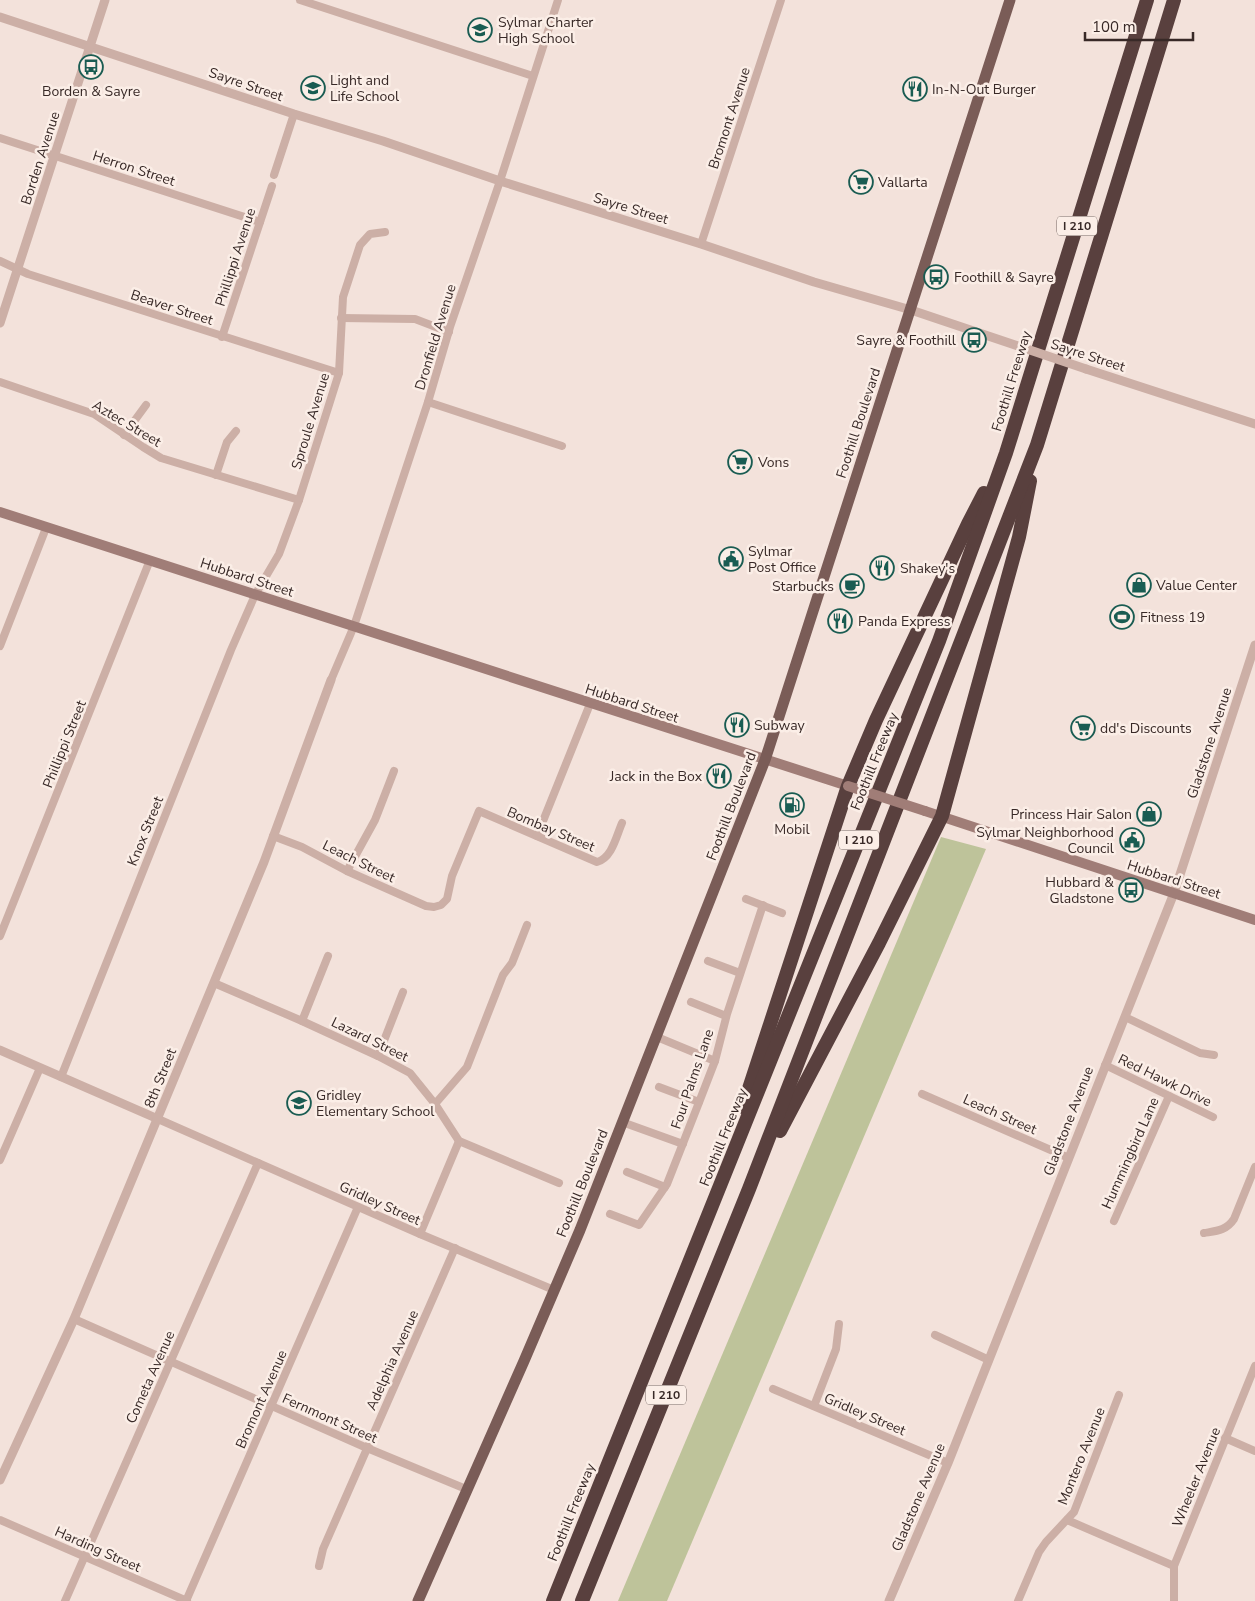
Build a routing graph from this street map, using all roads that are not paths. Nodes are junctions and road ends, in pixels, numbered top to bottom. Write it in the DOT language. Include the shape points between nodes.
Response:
graph roads {
  1 [pos="105,0"];
  2 [pos="300,0"];
  3 [pos="558,0"];
  4 [pos="781,0"];
  5 [pos="1010,0"];
  6 [pos="1147,0"];
  7 [pos="1174,0"];
  8 [pos="0,17"];
  9 [pos="90,46"];
  10 [pos="533,76"];
  11 [pos="294,114"];
  12 [pos="0,138"];
  13 [pos="55,155"];
  14 [pos="274,175"];
  15 [pos="500,181"];
  16 [pos="272,186"];
  17 [pos="260,222"];
  18 [pos="385,232"];
  19 [pos="701,244"];
  20 [pos="0,262"];
  21 [pos="18,270"];
  22 [pos="911,310"];
  23 [pos="341,318"];
  24 [pos="0,323"];
  25 [pos="448,332"];
  26 [pos="222,337"];
  27 [pos="339,373"];
  28 [pos="0,382"];
  29 [pos="428,402"];
  30 [pos="146,404"];
  31 [pos="1255,424"];
  32 [pos="236,431"];
  33 [pos="124,435"];
  34 [pos="1037,445"];
  35 [pos="562,446"];
  36 [pos="1006,453"];
  37 [pos="216,475"];
  38 [pos="299,500"];
  39 [pos="0,512"];
  40 [pos="46,528"];
  41 [pos="150,560"];
  42 [pos="255,595"];
  43 [pos="354,626"];
  44 [pos="1255,645"];
  45 [pos="0,646"];
  46 [pos="1251,670"];
  47 [pos="331,680"];
  48 [pos="590,704"];
  49 [pos="765,760"];
  50 [pos="394,771"];
  51 [pos="848,786"];
  52 [pos="942,816"];
  53 [pos="622,824"];
  54 [pos="273,836"];
  55 [pos="537,836"];
  56 [pos="347,871"];
  57 [pos="1174,893"];
  58 [pos="746,899"];
  59 [pos="763,905"];
  60 [pos="434,907"];
  61 [pos="782,913"];
  62 [pos="1255,920"];
  63 [pos="527,925"];
  64 [pos="0,936"];
  65 [pos="328,956"];
  66 [pos="708,961"];
  67 [pos="740,973"];
  68 [pos="214,983"];
  69 [pos="403,992"];
  70 [pos="691,1002"];
  71 [pos="726,1016"];
  72 [pos="1125,1017"];
  73 [pos="302,1021"];
  74 [pos="657,1037"];
  75 [pos="0,1050"];
  76 [pos="1214,1055"];
  77 [pos="378,1056"];
  78 [pos="714,1061"];
  79 [pos="1105,1065"];
  80 [pos="40,1068"];
  81 [pos="61,1077"];
  82 [pos="659,1087"];
  83 [pos="922,1094"];
  84 [pos="1169,1096"];
  85 [pos="699,1102"];
  86 [pos="435,1104"];
  87 [pos="1213,1117"];
  88 [pos="158,1119"];
  89 [pos="622,1122"];
  90 [pos="459,1141"];
  91 [pos="682,1144"];
  92 [pos="1069,1158"];
  93 [pos="0,1160"];
  94 [pos="258,1163"];
  95 [pos="1255,1167"];
  96 [pos="627,1172"];
  97 [pos="559,1183"];
  98 [pos="665,1187"];
  99 [pos="750,1189"];
  100 [pos="358,1207"];
  101 [pos="610,1214"];
  102 [pos="1114,1221"];
  103 [pos="706,1224"];
  104 [pos="1204,1233"];
  105 [pos="420,1234"];
  106 [pos="455,1248"];
  107 [pos="554,1290"];
  108 [pos="74,1319"];
  109 [pos="839,1324"];
  110 [pos="934,1335"];
  111 [pos="989,1360"];
  112 [pos="171,1362"];
  113 [pos="1255,1366"];
  114 [pos="773,1389"];
  115 [pos="1119,1395"];
  116 [pos="271,1406"];
  117 [pos="814,1406"];
  118 [pos="1225,1438"];
  119 [pos="367,1448"];
  120 [pos="1255,1452"];
  121 [pos="948,1463"];
  122 [pos="0,1480"];
  123 [pos="466,1489"];
  124 [pos="0,1520"];
  125 [pos="1067,1520"];
  126 [pos="85,1557"];
  127 [pos="319,1566"];
  128 [pos="1174,1566"];
  129 [pos="65,1601"];
  130 [pos="186,1601"];
  131 [pos="418,1601"];
  132 [pos="553,1601"];
  133 [pos="582,1601"];
  134 [pos="889,1601"];
  135 [pos="1018,1601"];
  136 [pos="1174,1601"];
  1 -- 9 [label="street, Borden Avenue"];
  2 -- 10 [label="street"];
  3 -- 10 [label="street, Dronfield Avenue"];
  4 -- 19 [label="street, Bromont Avenue"];
  5 -- 22 [label="main road, Foothill Boulevard"];
  6 -- 36 [label="highway, Foothill Freeway / I 210"];
  7 -- 34 [label="highway, I 210"];
  8 -- 9 [label="street, Sayre Street"];
  9 -- 11 [label="street, Sayre Street"];
  9 -- 13 [label="street, Borden Avenue"];
  10 -- 15 [label="street, Dronfield Avenue"];
  11 -- 14 [label="street"];
  11 -- 15 [label="street, Sayre Street"];
  12 -- 13 [label="street, Herron Street"];
  13 -- 17 [label="street, Herron Street"];
  13 -- 21 [label="street, Borden Avenue"];
  15 -- 19 [label="street, Sayre Street"];
  15 -- 25 [label="street, Dronfield Avenue"];
  16 -- 17 [label="street, Phillippi Avenue"];
  17 -- 26 [label="street, Phillippi Avenue"];
  18 -- 23 [label="street, Sproule Avenue" via="370,234 360,245 343,297"];
  19 -- 22 [label="street, Sayre Street"];
  20 -- 21 [label="street, Beaver Street"];
  21 -- 24 [label="street, Borden Avenue"];
  21 -- 26 [label="street, Beaver Street"];
  22 -- 31 [label="street, Sayre Street, bridge"];
  22 -- 49 [label="main road, Foothill Boulevard"];
  23 -- 25 [label="street" via="415,319"];
  23 -- 27 [label="street, Sproule Avenue"];
  25 -- 29 [label="street, Dronfield Avenue"];
  26 -- 27 [label="street, Beaver Street"];
  27 -- 38 [label="street, Sproule Avenue"];
  28 -- 33 [label="street, Aztec Street" via="94,414"];
  29 -- 35 [label="street"];
  29 -- 43 [label="street, Dronfield Avenue"];
  30 -- 33 [label="street"];
  32 -- 37 [label="street" via="227,442"];
  33 -- 37 [label="street, Aztec Street" via="161,458"];
  34 -- 52 [label="highway" via="1019,537"];
  34 -- 99 [label="highway, I 210"];
  36 -- 51 [label="highway" via="968,524"];
  36 -- 103 [label="highway, Foothill Freeway / I 210" via="939,641"];
  37 -- 38 [label="street, Aztec Street"];
  38 -- 42 [label="street, Sproule Avenue" via="279,554"];
  39 -- 40 [label="main road, Hubbard Street"];
  40 -- 41 [label="main road, Hubbard Street"];
  40 -- 45 [label="street"];
  41 -- 42 [label="main road, Hubbard Street"];
  41 -- 64 [label="street, Phillippi Street"];
  42 -- 43 [label="main road, Hubbard Street"];
  42 -- 81 [label="street, Knox Street"];
  43 -- 47 [label="street, Dronfield Avenue"];
  43 -- 48 [label="main road, Hubbard Street"];
  44 -- 46 [label="street, Gladstone Avenue"];
  46 -- 57 [label="street, Gladstone Avenue"];
  47 -- 54 [label="street, 8th Street"];
  48 -- 49 [label="main road, Hubbard Street"];
  48 -- 55 [label="street"];
  49 -- 51 [label="main road, Hubbard Street"];
  49 -- 74 [label="main road, Foothill Boulevard"];
  50 -- 56 [label="street" via="375,820"];
  51 -- 52 [label="main road, Hubbard Street, bridge"];
  51 -- 103 [label="highway"];
  52 -- 57 [label="main road, Hubbard Street"];
  52 -- 99 [label="highway"];
  53 -- 55 [label="street, Bombay Street" via="608,856 597,862"];
  54 -- 56 [label="street, Leach Street"];
  54 -- 68 [label="street, 8th Street"];
  55 -- 60 [label="street, Bombay Street" via="478,811 452,876 447,899"];
  56 -- 60 [label="street, Leach Street"];
  57 -- 62 [label="main road, Hubbard Street"];
  57 -- 72 [label="street, Gladstone Avenue"];
  58 -- 59 [label="street"];
  59 -- 61 [label="street"];
  59 -- 67 [label="street, Four Palms Lane"];
  63 -- 86 [label="street" via="512,963 503,975 467,1067"];
  65 -- 73 [label="street"];
  66 -- 67 [label="street"];
  67 -- 71 [label="street, Four Palms Lane"];
  68 -- 73 [label="street, Lazard Street"];
  68 -- 88 [label="street, 8th Street"];
  69 -- 77 [label="street"];
  70 -- 71 [label="street"];
  71 -- 78 [label="street, Four Palms Lane"];
  72 -- 76 [label="street" via="1200,1053"];
  72 -- 79 [label="street, Gladstone Avenue"];
  73 -- 77 [label="street, Lazard Street"];
  74 -- 78 [label="street"];
  74 -- 89 [label="main road, Foothill Boulevard"];
  75 -- 80 [label="street"];
  77 -- 86 [label="street, Lazard Street" via="410,1073"];
  78 -- 85 [label="street, Four Palms Lane"];
  79 -- 84 [label="street, Red Hawk Drive"];
  79 -- 92 [label="street, Gladstone Avenue"];
  80 -- 81 [label="street"];
  80 -- 93 [label="street"];
  81 -- 88 [label="street"];
  82 -- 85 [label="street"];
  83 -- 92 [label="street, Leach Street"];
  84 -- 87 [label="street, Red Hawk Drive"];
  84 -- 102 [label="street, Hummingbird Lane"];
  85 -- 91 [label="street, Four Palms Lane"];
  86 -- 90 [label="street, Lazard Street"];
  88 -- 94 [label="street, Gridley Street"];
  88 -- 108 [label="street, 8th Street"];
  89 -- 91 [label="street"];
  89 -- 107 [label="main road, Foothill Boulevard"];
  90 -- 97 [label="street"];
  90 -- 105 [label="street"];
  91 -- 98 [label="street, Four Palms Lane"];
  92 -- 111 [label="street, Gladstone Avenue"];
  94 -- 100 [label="street, Gridley Street"];
  94 -- 112 [label="street, Cometa Avenue"];
  95 -- 104 [label="street" via="1230,1225"];
  96 -- 98 [label="street"];
  98 -- 101 [label="street, Four Palms Lane" via="639,1225"];
  99 -- 133 [label="highway, I 210"];
  100 -- 105 [label="street, Gridley Street"];
  100 -- 116 [label="street, Bromont Avenue"];
  103 -- 132 [label="highway, Foothill Freeway / I 210"];
  105 -- 106 [label="street, Gridley Street"];
  106 -- 107 [label="street, Gridley Street"];
  106 -- 119 [label="street, Adelphia Avenue"];
  107 -- 123 [label="main road, Foothill Boulevard"];
  108 -- 112 [label="street, Fernmont Street"];
  108 -- 122 [label="street, 8th Street"];
  109 -- 117 [label="street" via="836,1349"];
  110 -- 111 [label="street"];
  111 -- 121 [label="street, Gladstone Avenue"];
  112 -- 116 [label="street, Fernmont Street"];
  112 -- 126 [label="street, Cometa Avenue"];
  113 -- 118 [label="street, Wheeler Avenue"];
  114 -- 117 [label="street, Gridley Street"];
  115 -- 125 [label="street, Montero Avenue" via="1074,1512"];
  116 -- 119 [label="street, Fernmont Street"];
  116 -- 130 [label="street, Bromont Avenue"];
  117 -- 121 [label="street, Gridley Street"];
  118 -- 120 [label="street"];
  118 -- 128 [label="street, Wheeler Avenue"];
  119 -- 123 [label="street, Fernmont Street"];
  119 -- 127 [label="street, Adelphia Avenue" via="323,1548"];
  121 -- 134 [label="street, Gladstone Avenue"];
  123 -- 131 [label="main road, Foothill Boulevard"];
  124 -- 126 [label="street, Harding Street"];
  125 -- 128 [label="street"];
  125 -- 135 [label="street, Montero Avenue" via="1039,1552"];
  126 -- 129 [label="street, Cometa Avenue"];
  126 -- 130 [label="street, Harding Street"];
  128 -- 136 [label="street, Wheeler Avenue"];
}
